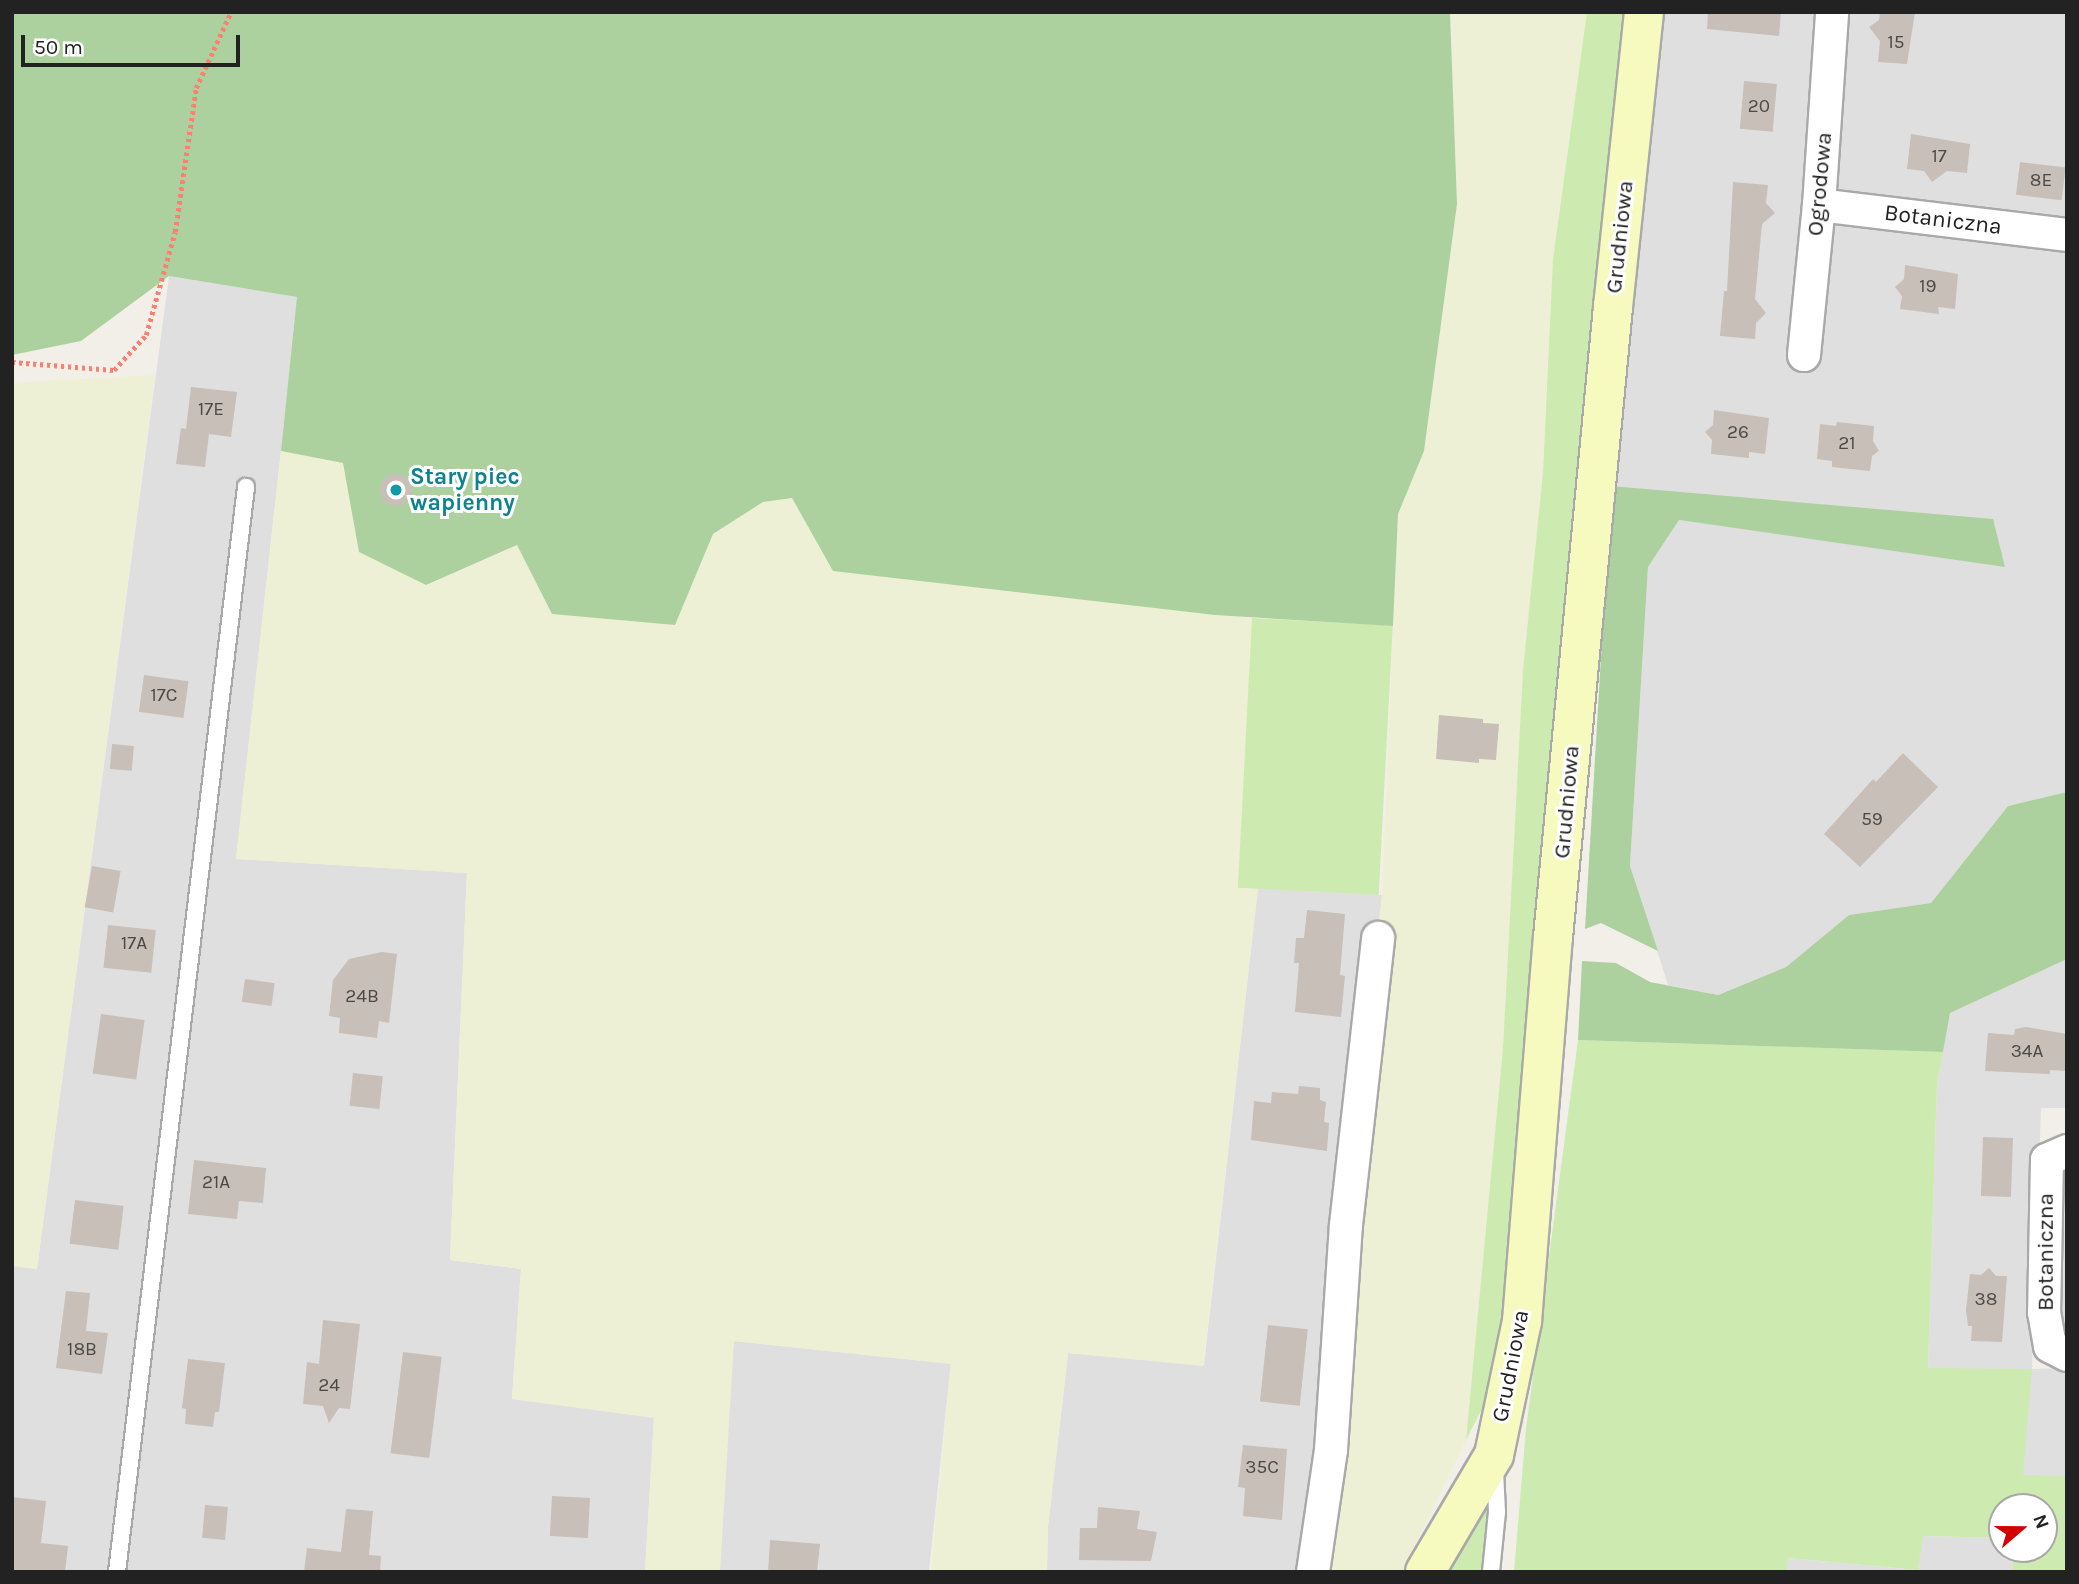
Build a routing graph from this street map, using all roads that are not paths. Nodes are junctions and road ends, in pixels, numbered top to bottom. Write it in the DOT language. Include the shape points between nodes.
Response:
graph roads {
  1 [pos="1644,12"];
  2 [pos="1832,12"];
  3 [pos="1819,205"];
  4 [pos="2067,235"];
  5 [pos="1804,355"];
  6 [pos="246,487"];
  7 [pos="1378,938"];
  8 [pos="2067,1151"];
  9 [pos="2067,1355"];
  10 [pos="1494,1455"];
  11 [pos="117,1572"];
  12 [pos="1313,1572"];
  13 [pos="1425,1572"];
  14 [pos="1491,1572"];
  1 -- 10 [label="street, Grudniowa" via="1553,937 1522,1321"];
  2 -- 3 [label="street, Ogrodowa"];
  3 -- 4 [label="street, Botaniczna"];
  3 -- 5 [label="street, Ogrodowa"];
  6 -- 11 [label="lane"];
  7 -- 12 [label="street" via="1346,1225 1331,1450"];
  8 -- 9 [label="street, Botaniczna" via="2047,1160 2044,1312 2050,1346"];
  10 -- 13 [label="street, Grudniowa"];
  10 -- 14 [label="lane" via="1497,1512"];
}
